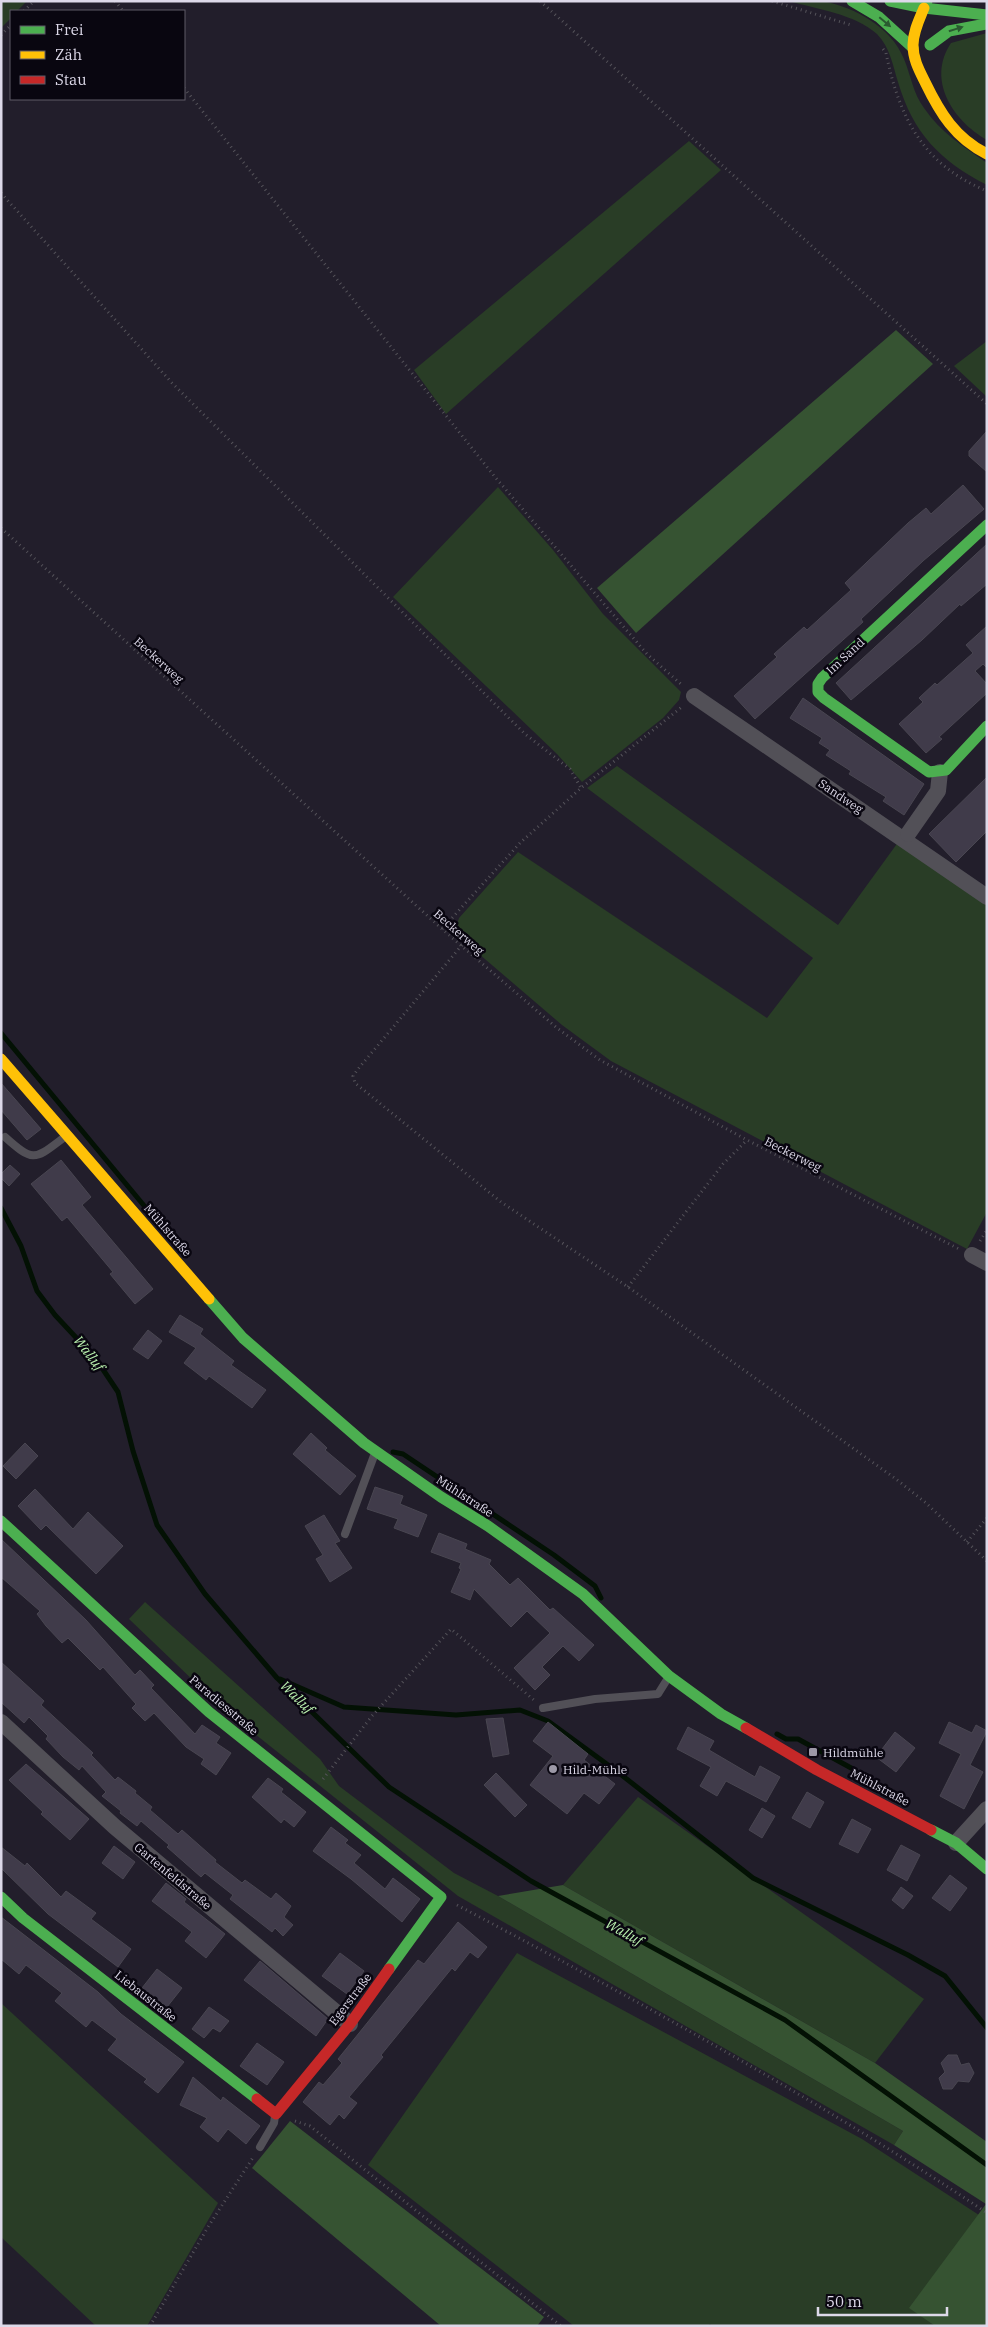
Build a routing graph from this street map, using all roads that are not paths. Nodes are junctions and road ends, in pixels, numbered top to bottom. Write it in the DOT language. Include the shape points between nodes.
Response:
graph roads {
  1 [pos="852,1"];
  2 [pos="890,1"];
  3 [pos="930,5"];
  4 [pos="987,15"];
  5 [pos="987,24"];
  6 [pos="930,45"];
  7 [pos="913,48"];
  8 [pos="926,84"];
  9 [pos="987,154"];
  10 [pos="987,525"];
  11 [pos="694,696"];
  12 [pos="987,726"];
  13 [pos="940,772"];
  14 [pos="908,834"];
  15 [pos="987,897"];
  16 [pos="1,1059"];
  17 [pos="67,1135"];
  18 [pos="5,1137"];
  19 [pos="972,1255"];
  20 [pos="987,1263"];
  21 [pos="375,1451"];
  22 [pos="1,1521"];
  23 [pos="345,1534"];
  24 [pos="669,1676"];
  25 [pos="543,1708"];
  26 [pos="1,1722"];
  27 [pos="987,1809"];
  28 [pos="956,1843"];
  29 [pos="987,1869"];
  30 [pos="1,1897"];
  31 [pos="441,1897"];
  32 [pos="350,2024"];
  33 [pos="276,2114"];
  34 [pos="260,2147"];
  1 -- 7 [label="main road, one-way" via="879,17"];
  2 -- 3 [label="main road"];
  3 -- 4 [label="main road"];
  3 -- 6 [label="main road" via="934,24"];
  3 -- 7 [label="main road" via="917,26"];
  6 -- 5 [label="main road, one-way" via="949,31"];
  6 -- 8 [label="main road"];
  7 -- 8 [label="main road"];
  8 -- 9 [label="main road" via="945,121 963,140"];
  10 -- 13 [label="main road, Im Sand" via="818,684 818,692 824,698 929,772"];
  11 -- 15 [label="street, Sandweg"];
  12 -- 13 [label="main road" via="946,770"];
  13 -- 14 [label="street" via="938,791"];
  16 -- 17 [label="main road, Mühlstraße"];
  17 -- 18 [label="lane" via="39,1156 22,1152"];
  17 -- 21 [label="main road, Mühlstraße" via="243,1338"];
  19 -- 20 [label="street"];
  21 -- 23 [label="lane"];
  21 -- 24 [label="main road, Mühlstraße" via="488,1526 582,1594"];
  22 -- 31 [label="main road, Paradiesstraße" via="209,1712"];
  24 -- 25 [label="lane" via="658,1694 594,1699"];
  24 -- 28 [label="main road, Mühlstraße" via="721,1714 817,1770"];
  26 -- 32 [label="street, Gartenfeldstraße" via="115,1827"];
  27 -- 28 [label="street"];
  28 -- 29 [label="main road, Mühlstraße"];
  30 -- 33 [label="main road, Liebaustraße" via="23,1918"];
  31 -- 32 [label="main road, Egerstraße"];
  32 -- 33 [label="main road, Egerstraße"];
  33 -- 34 [label="lane"];
}
